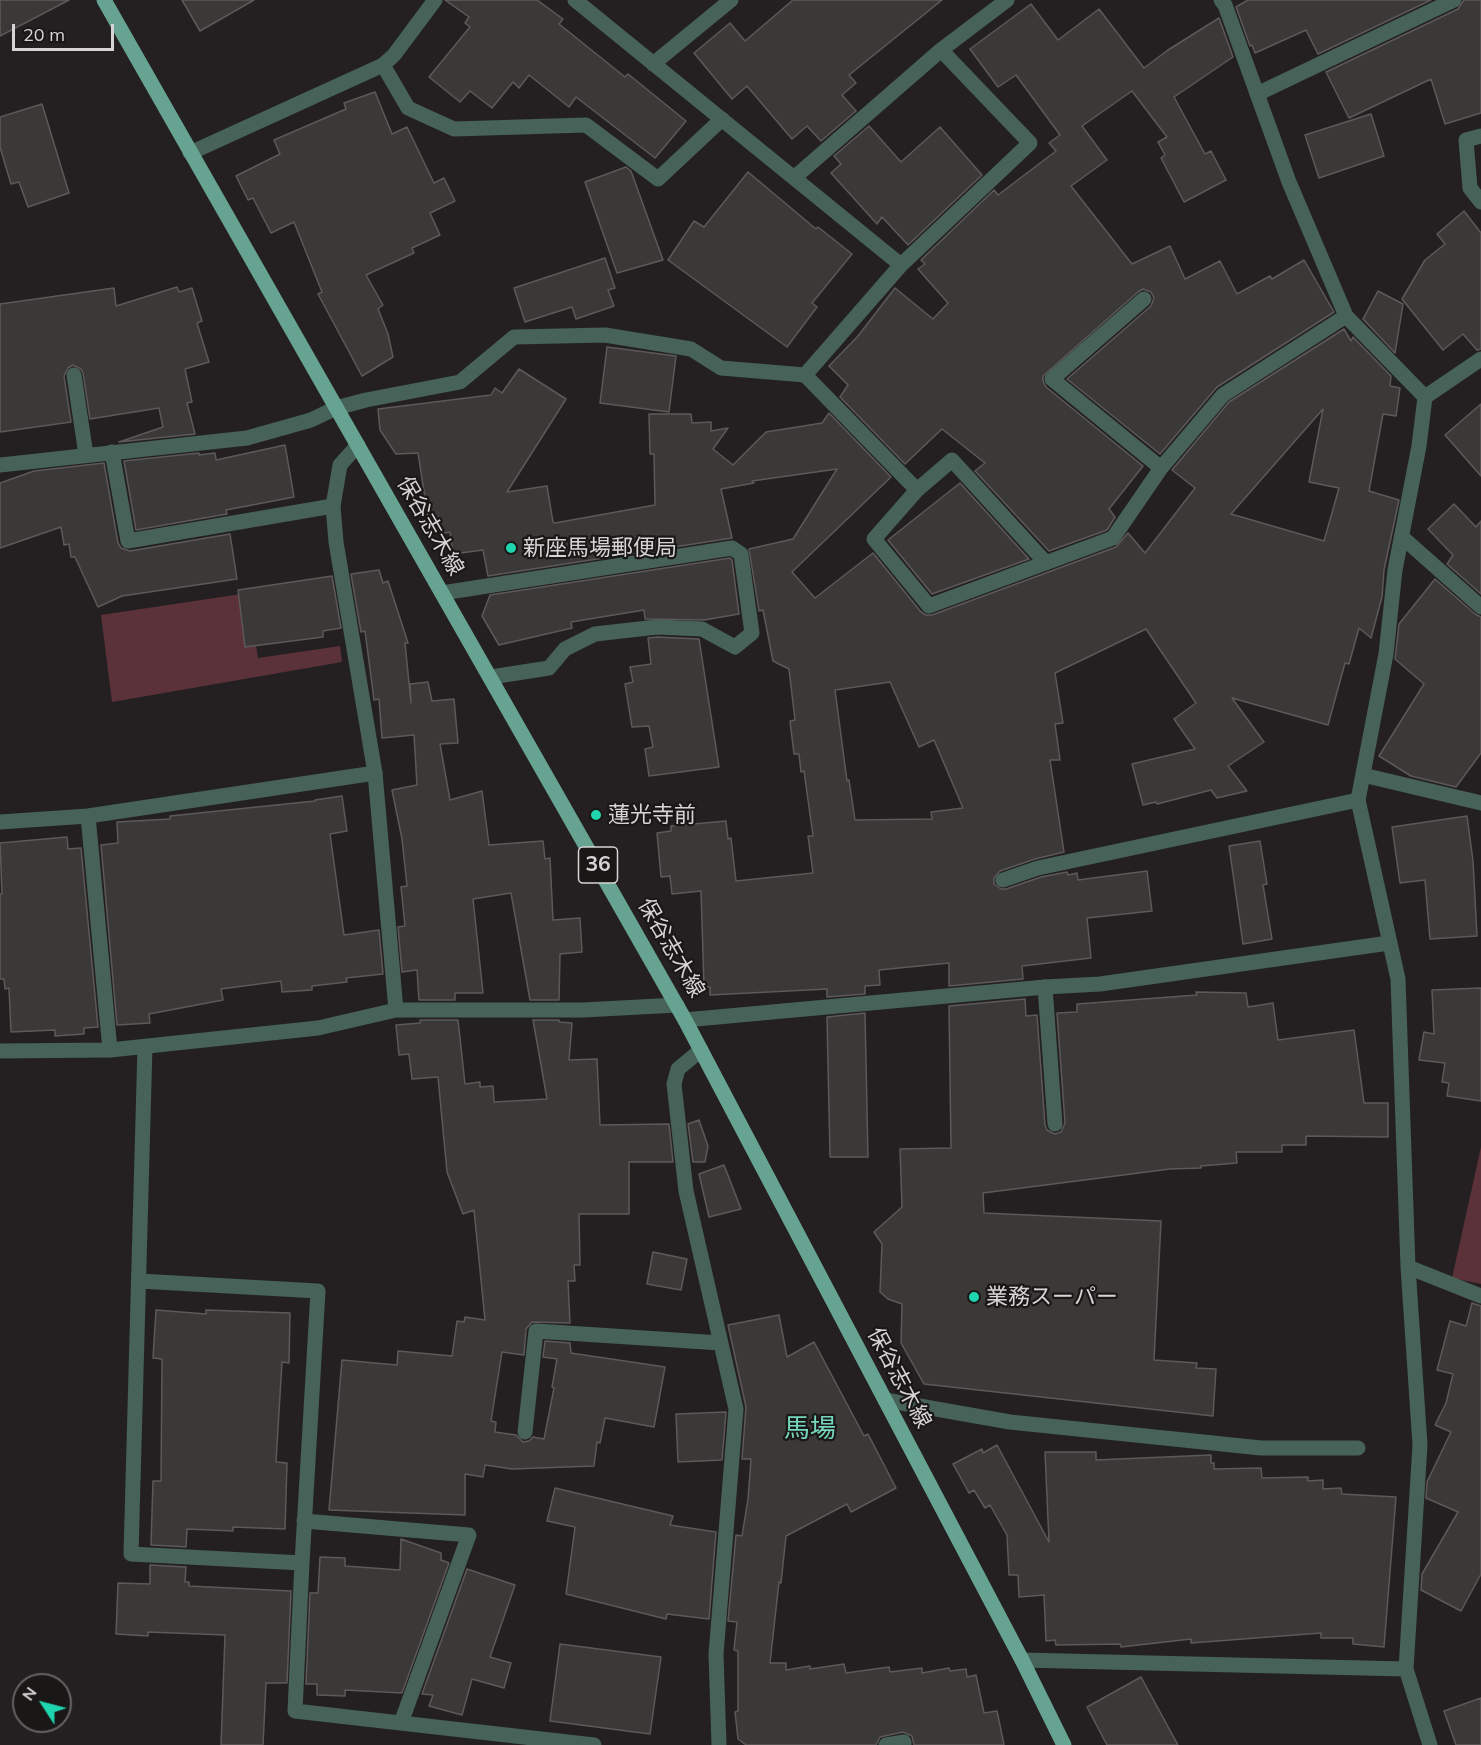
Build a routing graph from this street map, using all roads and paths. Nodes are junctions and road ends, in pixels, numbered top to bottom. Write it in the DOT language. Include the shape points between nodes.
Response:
graph roads {
  1 [pos="104,0"];
  2 [pos="435,0"];
  3 [pos="575,0"];
  4 [pos="731,0"];
  5 [pos="1007,0"];
  6 [pos="1221,0"];
  7 [pos="1454,0"];
  8 [pos="941,50"];
  9 [pos="653,64"];
  10 [pos="383,65"];
  11 [pos="1257,94"];
  12 [pos="722,119"];
  13 [pos="1481,136"];
  14 [pos="190,153"];
  15 [pos="795,177"];
  16 [pos="1481,202"];
  17 [pos="901,265"];
  18 [pos="1144,298"];
  19 [pos="1346,316"];
  20 [pos="1481,359"];
  21 [pos="74,375"];
  22 [pos="805,375"];
  23 [pos="1425,397"];
  24 [pos="336,408"];
  25 [pos="357,445"];
  26 [pos="112,452"];
  27 [pos="86,455"];
  28 [pos="0,465"];
  29 [pos="1161,468"];
  30 [pos="917,490"];
  31 [pos="333,506"];
  32 [pos="1402,537"];
  33 [pos="1046,563"];
  34 [pos="442,593"];
  35 [pos="1481,607"];
  36 [pos="491,677"];
  37 [pos="375,774"];
  38 [pos="1363,775"];
  39 [pos="1359,800"];
  40 [pos="1481,803"];
  41 [pos="88,816"];
  42 [pos="0,822"];
  43 [pos="1003,880"];
  44 [pos="1389,943"];
  45 [pos="1045,987"];
  46 [pos="677,1005"];
  47 [pos="396,1010"];
  48 [pos="685,1020"];
  49 [pos="0,1043"];
  50 [pos="146,1046"];
  51 [pos="110,1050"];
  52 [pos="701,1050"];
  53 [pos="0,1052"];
  54 [pos="1055,1124"];
  55 [pos="1408,1267"];
  56 [pos="139,1281"];
  57 [pos="1481,1296"];
  58 [pos="721,1343"];
  59 [pos="885,1400"];
  60 [pos="525,1432"];
  61 [pos="1358,1448"];
  62 [pos="304,1521"];
  63 [pos="302,1563"];
  64 [pos="1022,1660"];
  65 [pos="1406,1669"];
  66 [pos="401,1723"];
  67 [pos="594,1745"];
  68 [pos="719,1745"];
  69 [pos="886,1745"];
  70 [pos="904,1745"];
  71 [pos="1064,1745"];
  72 [pos="1430,1745"];
  1 -- 14 [label="main road, 保谷志木線 / 36"];
  2 -- 10 [label="street"];
  3 -- 9 [label="street"];
  4 -- 9 [label="street"];
  5 -- 8 [label="street"];
  6 -- 11 [label="street"];
  7 -- 11 [label="street"];
  8 -- 15 [label="street"];
  8 -- 17 [label="street" via="1030,143"];
  9 -- 12 [label="street"];
  10 -- 12 [label="street" via="408,108 454,129 586,125 658,179"];
  10 -- 14 [label="street"];
  11 -- 19 [label="street" via="1289,182"];
  12 -- 15 [label="street"];
  13 -- 16 [label="street" via="1467,140 1470,188"];
  14 -- 24 [label="main road, 保谷志木線 / 36"];
  15 -- 17 [label="street"];
  17 -- 22 [label="street"];
  18 -- 29 [label="street" via="1052,379"];
  19 -- 23 [label="street"];
  19 -- 29 [label="street" via="1223,394"];
  20 -- 23 [label="street"];
  21 -- 27 [label="street"];
  22 -- 24 [label="street" via="721,368 691,349 604,335 514,338 460,382"];
  22 -- 30 [label="street"];
  23 -- 32 [label="street"];
  24 -- 25 [label="main road, 保谷志木線 / 36"];
  24 -- 26 [label="street" via="311,420 246,438"];
  25 -- 31 [label="street" via="340,465"];
  25 -- 34 [label="main road, 保谷志木線 / 36"];
  26 -- 27 [label="street"];
  26 -- 31 [label="street" via="128,541"];
  27 -- 28 [label="street"];
  29 -- 33 [label="street" via="1113,538"];
  30 -- 33 [label="street" via="952,460"];
  30 -- 33 [label="street" via="874,539 928,606"];
  31 -- 37 [label="street"];
  32 -- 35 [label="street"];
  32 -- 38 [label="street" via="1386,654"];
  34 -- 36 [label="main road, 保谷志木線 / 36"];
  34 -- 36 [label="street" via="732,548 741,554 752,633 735,647 702,629 657,627 596,634 565,649 549,668"];
  36 -- 46 [label="main road, 保谷志木線 / 36"];
  37 -- 41 [label="street"];
  37 -- 47 [label="street"];
  38 -- 39 [label="street"];
  38 -- 40 [label="street"];
  39 -- 43 [label="street" via="1038,868"];
  39 -- 44 [label="street"];
  41 -- 42 [label="street"];
  41 -- 51 [label="street"];
  44 -- 45 [label="street" via="1100,984"];
  44 -- 55 [label="street" via="1398,979"];
  45 -- 48 [label="street"];
  45 -- 54 [label="street"];
  46 -- 47 [label="street" via="584,1010"];
  46 -- 48 [label="main road, 保谷志木線 / 36"];
  47 -- 50 [label="street" via="318,1028"];
  48 -- 52 [label="main road, 保谷志木線 / 36"];
  49 -- 53 [label="street"];
  50 -- 51 [label="street"];
  50 -- 56 [label="street"];
  51 -- 53 [label="street"];
  52 -- 58 [label="street" via="678,1069 674,1084 686,1191"];
  52 -- 59 [label="main road, 保谷志木線 / 36"];
  55 -- 57 [label="street"];
  55 -- 65 [label="street" via="1420,1445"];
  56 -- 62 [label="street" via="318,1291"];
  56 -- 63 [label="street" via="131,1554"];
  58 -- 60 [label="street" via="536,1331"];
  58 -- 68 [label="street" via="736,1409 716,1654"];
  59 -- 61 [label="street" via="1044,1426 1261,1448"];
  59 -- 64 [label="main road, 保谷志木線 / 36"];
  62 -- 63 [label="street"];
  62 -- 66 [label="street" via="469,1535"];
  63 -- 66 [label="street" via="295,1711"];
  64 -- 65 [label="street"];
  64 -- 71 [label="main road, 保谷志木線 / 36"];
  65 -- 72 [label="street"];
  66 -- 67 [label="street"];
  69 -- 70 [label="street"];
}
